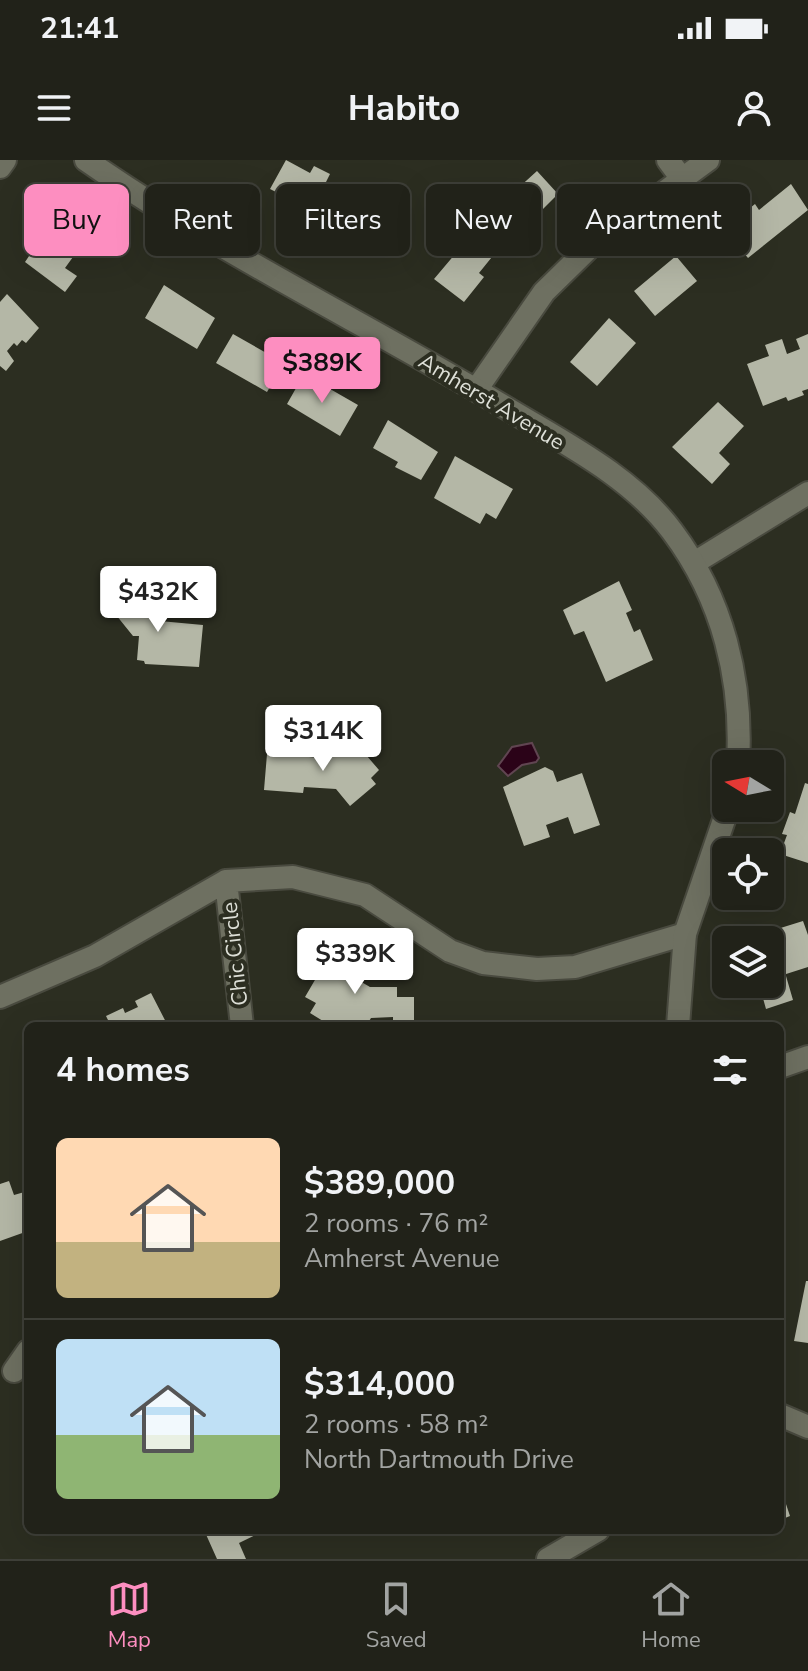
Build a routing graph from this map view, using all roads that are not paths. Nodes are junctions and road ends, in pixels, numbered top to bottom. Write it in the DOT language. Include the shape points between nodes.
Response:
graph roads {
  1 [pos="5,160"];
  2 [pos="86,160"];
  3 [pos="668,160"];
  4 [pos="708,160"];
  5 [pos="0,167"];
  6 [pos="682,179"];
  7 [pos="476,390"];
  8 [pos="808,493"];
  9 [pos="694,563"];
  10 [pos="738,750"];
  11 [pos="723,822"];
  12 [pos="226,881"];
  13 [pos="685,934"];
  14 [pos="0,997"];
  15 [pos="242,1022"];
  16 [pos="678,1022"];
  17 [pos="808,1057"];
  18 [pos="784,1066"];
  19 [pos="24,1357"];
  20 [pos="14,1371"];
  21 [pos="784,1417"];
  22 [pos="808,1427"];
  23 [pos="591,1534"];
  24 [pos="548,1559"];
  1 -- 5 [label="street"];
  2 -- 7 [label="street, Amherst Avenue"];
  3 -- 6 [label="street"];
  4 -- 6 [label="street"];
  6 -- 7 [label="street" via="590,247 544,292"];
  7 -- 9 [label="street, Amherst Avenue" via="637,493"];
  8 -- 9 [label="street"];
  9 -- 10 [label="street, Amherst Avenue" via="727,638 738,704"];
  11 -- 13 [label="street"];
  12 -- 13 [label="street" via="293,877 365,895 450,951 483,963 575,967"];
  12 -- 14 [label="street" via="95,956"];
  12 -- 15 [label="street, Chic Circle"];
  13 -- 16 [label="street"];
  17 -- 18 [label="street"];
  19 -- 20 [label="street"];
  21 -- 22 [label="street"];
  23 -- 24 [label="street"];
}
